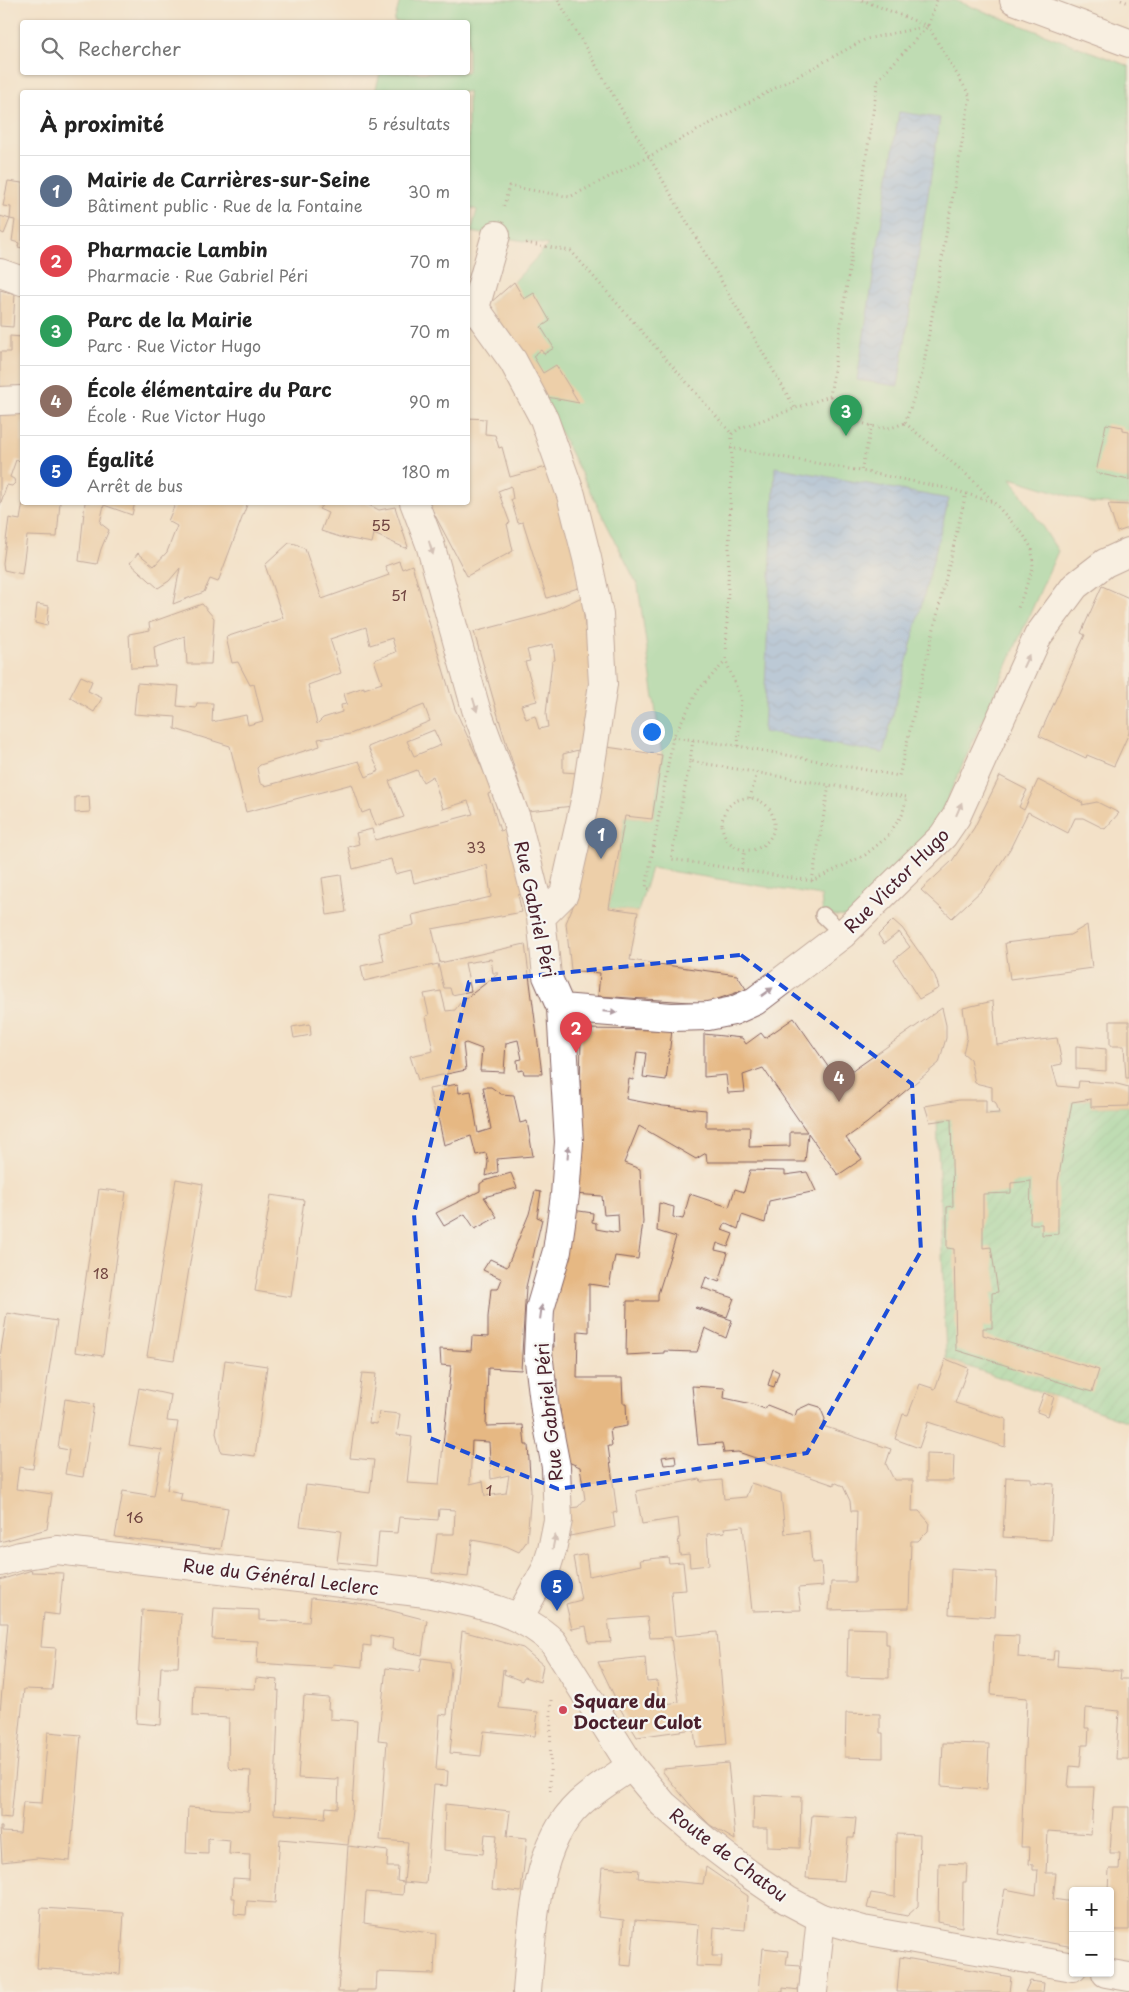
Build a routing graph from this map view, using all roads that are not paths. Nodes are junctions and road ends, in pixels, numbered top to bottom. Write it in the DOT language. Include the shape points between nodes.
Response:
graph roads {
  1 [pos="1014,0"];
  2 [pos="1129,43"];
  3 [pos="496,236"];
  4 [pos="0,273"];
  5 [pos="20,280"];
  6 [pos="20,400"];
  7 [pos="0,401"];
  8 [pos="415,505"];
  9 [pos="1129,552"];
  10 [pos="822,915"];
  11 [pos="541,918"];
  12 [pos="843,934"];
  13 [pos="561,1008"];
  14 [pos="0,1562"];
  15 [pos="519,1618"];
  16 [pos="552,1642"];
  17 [pos="631,1766"];
  18 [pos="821,1918"];
  19 [pos="1069,1967"];
  20 [pos="1114,1974"];
  21 [pos="1129,1977"];
  22 [pos="527,1992"];
  23 [pos="813,1992"];
  1 -- 2 [label="street"];
  3 -- 11 [label="street" via="476,308 514,361 544,419 571,495 599,615 603,684 586,796 564,894"];
  4 -- 5 [label="street"];
  6 -- 7 [label="street"];
  8 -- 11 [label="street, Rue Gabriel Péri, one-way" via="430,544 476,709 516,818"];
  12 -- 9 [label="street, Rue Victor Hugo, one-way" via="943,836 956,817 1038,636 1075,586 1105,563"];
  10 -- 12 [label="lane"];
  11 -- 13 [label="street, Rue Gabriel Péri" via="547,976"];
  13 -- 12 [label="street, Rue Victor Hugo, one-way" via="671,1017 708,1016 733,1011 754,1001"];
  15 -- 13 [label="street, Rue Gabriel Péri, one-way" via="546,1569 558,1520 556,1467 544,1410 538,1353 540,1309 556,1251 569,1142"];
  14 -- 15 [label="street, Rue du Général Leclerc" via="58,1550 426,1593"];
  15 -- 16 [label="street, Rue du Général Leclerc" via="540,1630"];
  16 -- 17 [label="street, Route de Chatou"];
  17 -- 18 [label="street, Route de Chatou" via="663,1804 707,1842 772,1889"];
  17 -- 22 [label="street" via="578,1805 549,1850 535,1904"];
  18 -- 19 [label="street, Route de Chatou" via="863,1930"];
  18 -- 23 [label="street"];
  20 -- 21 [label="street"];
}
